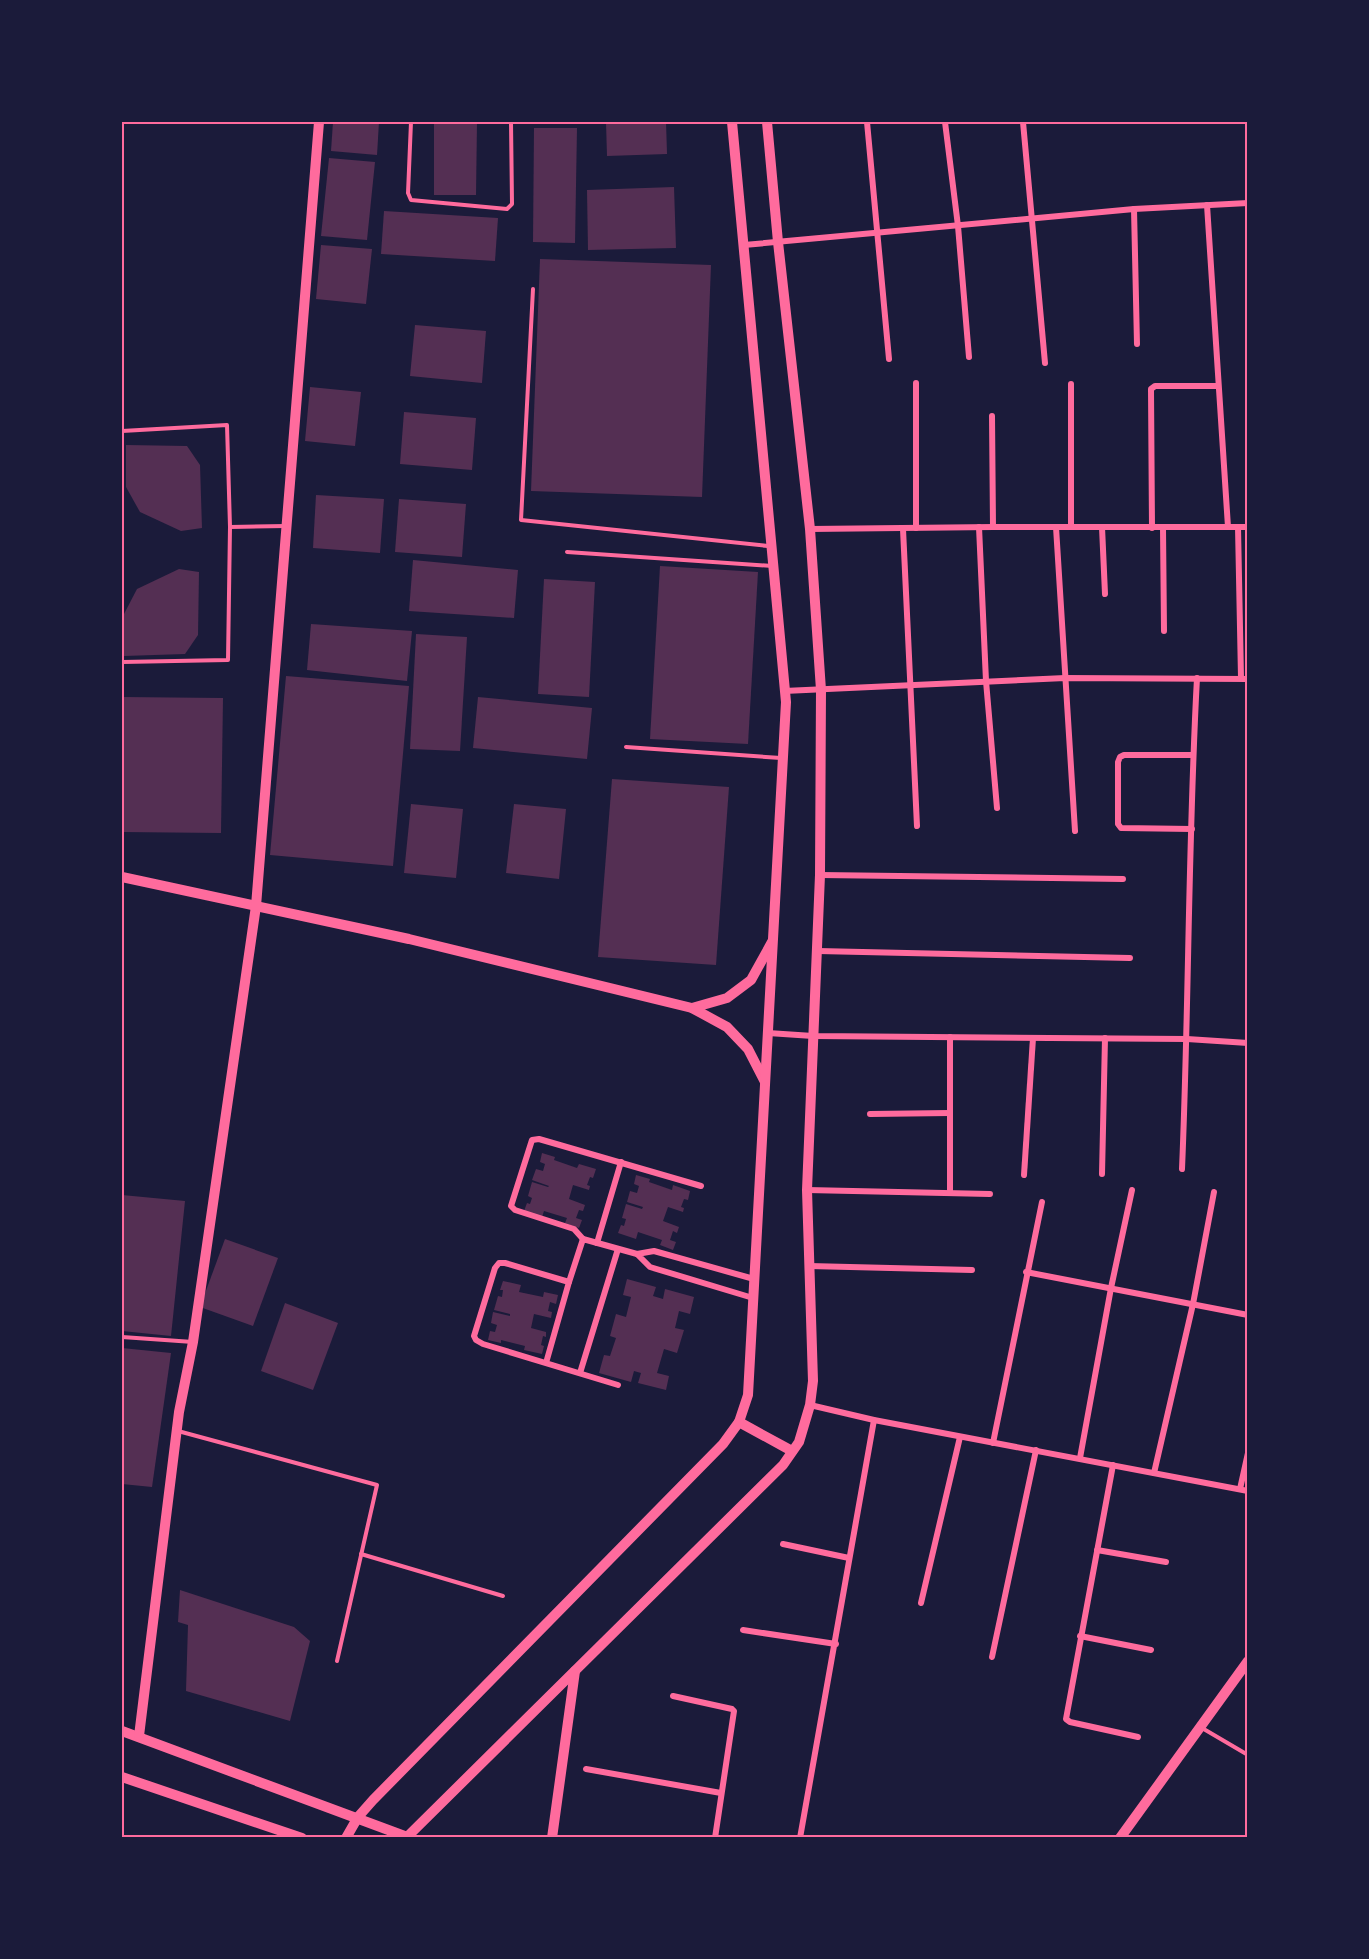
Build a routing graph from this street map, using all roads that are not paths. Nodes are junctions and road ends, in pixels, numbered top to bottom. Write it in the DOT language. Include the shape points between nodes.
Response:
graph roads {
  1 [pos="319,122"];
  2 [pos="411,122"];
  3 [pos="511,122"];
  4 [pos="732,122"];
  5 [pos="767,122"];
  6 [pos="867,122"];
  7 [pos="945,122"];
  8 [pos="1023,122"];
  9 [pos="1248,203"];
  10 [pos="1207,205"];
  11 [pos="1134,209"];
  12 [pos="1033,218"];
  13 [pos="958,226"];
  14 [pos="879,232"];
  15 [pos="778,242"];
  16 [pos="744,245"];
  17 [pos="533,289"];
  18 [pos="1137,344"];
  19 [pos="969,357"];
  20 [pos="889,359"];
  21 [pos="1045,363"];
  22 [pos="916,383"];
  23 [pos="1071,384"];
  24 [pos="1218,386"];
  25 [pos="992,416"];
  26 [pos="122,431"];
  27 [pos="230,526"];
  28 [pos="286,526"];
  29 [pos="993,526"];
  30 [pos="979,527"];
  31 [pos="1056,527"];
  32 [pos="1071,527"];
  33 [pos="1102,527"];
  34 [pos="1228,527"];
  35 [pos="1239,527"];
  36 [pos="1248,527"];
  37 [pos="916,528"];
  38 [pos="1152,528"];
  39 [pos="1163,528"];
  40 [pos="810,529"];
  41 [pos="903,529"];
  42 [pos="772,547"];
  43 [pos="567,552"];
  44 [pos="774,566"];
  45 [pos="1105,594"];
  46 [pos="1164,631"];
  47 [pos="122,662"];
  48 [pos="1065,678"];
  49 [pos="1197,678"];
  50 [pos="1244,679"];
  51 [pos="987,681"];
  52 [pos="910,684"];
  53 [pos="821,690"];
  54 [pos="784,691"];
  55 [pos="627,747"];
  56 [pos="1193,755"];
  57 [pos="783,758"];
  58 [pos="997,808"];
  59 [pos="917,826"];
  60 [pos="1192,829"];
  61 [pos="1075,831"];
  62 [pos="820,875"];
  63 [pos="122,877"];
  64 [pos="1123,879"];
  65 [pos="256,906"];
  66 [pos="773,939"];
  67 [pos="818,951"];
  68 [pos="1130,958"];
  69 [pos="692,1008"];
  70 [pos="768,1033"];
  71 [pos="813,1036"];
  72 [pos="950,1037"];
  73 [pos="1033,1038"];
  74 [pos="1105,1038"];
  75 [pos="1187,1039"];
  76 [pos="1248,1043"];
  77 [pos="765,1082"];
  78 [pos="950,1113"];
  79 [pos="870,1114"];
  80 [pos="621,1162"];
  81 [pos="1182,1168"];
  82 [pos="1102,1174"];
  83 [pos="1024,1175"];
  84 [pos="701,1186"];
  85 [pos="807,1190"];
  86 [pos="1132,1190"];
  87 [pos="950,1192"];
  88 [pos="1214,1192"];
  89 [pos="990,1194"];
  90 [pos="1042,1202"];
  91 [pos="583,1239"];
  92 [pos="597,1243"];
  93 [pos="618,1249"];
  94 [pos="637,1254"];
  95 [pos="809,1266"];
  96 [pos="972,1270"];
  97 [pos="1026,1272"];
  98 [pos="754,1279"];
  99 [pos="569,1282"];
  100 [pos="1112,1288"];
  101 [pos="753,1298"];
  102 [pos="1193,1304"];
  103 [pos="1248,1315"];
  104 [pos="122,1336"];
  105 [pos="193,1342"];
  106 [pos="546,1363"];
  107 [pos="580,1373"];
  108 [pos="618,1385"];
  109 [pos="810,1405"];
  110 [pos="874,1420"];
  111 [pos="739,1422"];
  112 [pos="177,1430"];
  113 [pos="960,1437"];
  114 [pos="993,1443"];
  115 [pos="1036,1450"];
  116 [pos="792,1451"];
  117 [pos="1248,1453"];
  118 [pos="1080,1458"];
  119 [pos="1113,1465"];
  120 [pos="1154,1473"];
  121 [pos="1240,1489"];
  122 [pos="1248,1491"];
  123 [pos="783,1544"];
  124 [pos="1097,1550"];
  125 [pos="362,1554"];
  126 [pos="849,1558"];
  127 [pos="1166,1562"];
  128 [pos="504,1596"];
  129 [pos="921,1603"];
  130 [pos="743,1630"];
  131 [pos="1080,1636"];
  132 [pos="836,1644"];
  133 [pos="1151,1650"];
  134 [pos="992,1658"];
  135 [pos="337,1661"];
  136 [pos="1248,1661"];
  137 [pos="575,1671"];
  138 [pos="673,1696"];
  139 [pos="1199,1726"];
  140 [pos="122,1731"];
  141 [pos="139,1736"];
  142 [pos="1138,1737"];
  143 [pos="1248,1755"];
  144 [pos="586,1769"];
  145 [pos="122,1777"];
  146 [pos="721,1793"];
  147 [pos="358,1817"];
  148 [pos="407,1837"];
  149 [pos="302,1838"];
  150 [pos="346,1838"];
  151 [pos="552,1838"];
  152 [pos="715,1838"];
  153 [pos="800,1838"];
  154 [pos="1120,1838"];
  1 -- 28 [label="street"];
  2 -- 3 [label="lane" via="411,200 507,208 512,204"];
  4 -- 16 [label="street"];
  5 -- 15 [label="street"];
  6 -- 14 [label="street"];
  7 -- 13 [label="street"];
  8 -- 12 [label="street"];
  9 -- 10 [label="street"];
  10 -- 11 [label="street"];
  10 -- 24 [label="street"];
  11 -- 12 [label="street"];
  11 -- 18 [label="street"];
  12 -- 13 [label="street"];
  12 -- 21 [label="street"];
  13 -- 14 [label="street"];
  13 -- 19 [label="street"];
  14 -- 15 [label="street"];
  14 -- 20 [label="street"];
  15 -- 16 [label="street"];
  15 -- 40 [label="street"];
  16 -- 42 [label="street"];
  17 -- 42 [label="lane" via="521,520"];
  22 -- 37 [label="street"];
  23 -- 32 [label="street"];
  24 -- 34 [label="street"];
  24 -- 38 [label="street" via="1151,389"];
  25 -- 29 [label="street"];
  26 -- 27 [label="lane" via="227,425"];
  27 -- 28 [label="lane"];
  27 -- 47 [label="lane" via="228,660"];
  28 -- 65 [label="street"];
  29 -- 30 [label="street"];
  29 -- 31 [label="street"];
  30 -- 37 [label="street"];
  30 -- 51 [label="street"];
  31 -- 32 [label="street"];
  31 -- 48 [label="street"];
  32 -- 33 [label="street"];
  33 -- 38 [label="street"];
  33 -- 45 [label="street"];
  34 -- 35 [label="street"];
  34 -- 39 [label="street"];
  35 -- 36 [label="street"];
  35 -- 50 [label="street"];
  37 -- 41 [label="street"];
  38 -- 39 [label="street"];
  39 -- 46 [label="street"];
  40 -- 41 [label="street"];
  40 -- 53 [label="street"];
  41 -- 52 [label="street"];
  42 -- 44 [label="street"];
  43 -- 44 [label="lane"];
  44 -- 54 [label="street"];
  48 -- 49 [label="street"];
  48 -- 51 [label="street"];
  48 -- 61 [label="street"];
  49 -- 50 [label="street"];
  49 -- 56 [label="street"];
  51 -- 52 [label="street"];
  51 -- 58 [label="street"];
  52 -- 53 [label="street"];
  52 -- 59 [label="street"];
  53 -- 54 [label="street"];
  53 -- 62 [label="street"];
  54 -- 57 [label="street"];
  55 -- 57 [label="lane"];
  56 -- 60 [label="street"];
  56 -- 60 [label="street" via="1124,755 1118,762 1121,828"];
  57 -- 66 [label="street"];
  60 -- 75 [label="street"];
  62 -- 64 [label="street"];
  62 -- 67 [label="street"];
  63 -- 65 [label="street"];
  65 -- 69 [label="street"];
  65 -- 105 [label="street"];
  66 -- 69 [label="street" via="751,981 727,998"];
  66 -- 70 [label="street"];
  67 -- 68 [label="street"];
  67 -- 71 [label="street"];
  69 -- 77 [label="street" via="727,1027 748,1049"];
  70 -- 71 [label="street"];
  70 -- 77 [label="street"];
  71 -- 72 [label="street"];
  71 -- 85 [label="street"];
  72 -- 73 [label="street"];
  72 -- 78 [label="street"];
  73 -- 74 [label="street"];
  73 -- 83 [label="street"];
  74 -- 75 [label="street"];
  74 -- 82 [label="street"];
  75 -- 76 [label="street"];
  75 -- 81 [label="street"];
  77 -- 98 [label="street"];
  78 -- 79 [label="street"];
  78 -- 87 [label="street"];
  80 -- 84 [label="street"];
  80 -- 91 [label="street" via="539,1139 530,1144 511,1206 574,1229"];
  80 -- 92 [label="street"];
  85 -- 87 [label="street"];
  85 -- 95 [label="street"];
  86 -- 100 [label="street"];
  87 -- 89 [label="street"];
  88 -- 102 [label="street"];
  90 -- 97 [label="street"];
  91 -- 92 [label="street"];
  91 -- 99 [label="street"];
  92 -- 93 [label="street"];
  93 -- 94 [label="street"];
  93 -- 107 [label="street"];
  94 -- 98 [label="street" via="654,1251"];
  94 -- 101 [label="street" via="650,1267"];
  95 -- 96 [label="street"];
  95 -- 109 [label="street" via="813,1381"];
  97 -- 100 [label="street"];
  97 -- 114 [label="street"];
  98 -- 101 [label="street"];
  99 -- 106 [label="street"];
  99 -- 106 [label="street" via="499,1263 474,1336 483,1344"];
  100 -- 102 [label="street"];
  100 -- 118 [label="street"];
  101 -- 111 [label="street" via="748,1395"];
  102 -- 103 [label="street"];
  102 -- 120 [label="street"];
  104 -- 105 [label="lane"];
  105 -- 112 [label="street"];
  106 -- 107 [label="street"];
  107 -- 108 [label="street"];
  109 -- 110 [label="street"];
  109 -- 116 [label="street" via="799,1442"];
  110 -- 113 [label="street"];
  110 -- 126 [label="street"];
  111 -- 116 [label="street"];
  111 -- 147 [label="street" via="723,1444"];
  112 -- 125 [label="lane" via="377,1485"];
  112 -- 141 [label="street"];
  113 -- 114 [label="street"];
  113 -- 129 [label="street"];
  114 -- 115 [label="street"];
  115 -- 118 [label="street"];
  115 -- 134 [label="street"];
  116 -- 137 [label="street" via="783,1465"];
  117 -- 121 [label="street"];
  118 -- 119 [label="street"];
  119 -- 120 [label="street"];
  119 -- 124 [label="street"];
  120 -- 121 [label="street"];
  121 -- 122 [label="street"];
  123 -- 126 [label="street"];
  124 -- 127 [label="street"];
  124 -- 131 [label="street"];
  125 -- 128 [label="lane"];
  125 -- 135 [label="lane"];
  126 -- 132 [label="street"];
  130 -- 132 [label="street"];
  131 -- 133 [label="street"];
  131 -- 142 [label="street" via="1065,1719"];
  132 -- 153 [label="street"];
  136 -- 139 [label="street"];
  137 -- 148 [label="street"];
  137 -- 151 [label="street"];
  138 -- 146 [label="street" via="734,1711"];
  139 -- 143 [label="lane"];
  139 -- 154 [label="street"];
  140 -- 141 [label="street"];
  141 -- 147 [label="street"];
  144 -- 146 [label="street"];
  145 -- 149 [label="street"];
  146 -- 152 [label="street"];
  147 -- 148 [label="street"];
  147 -- 150 [label="street"];
}
